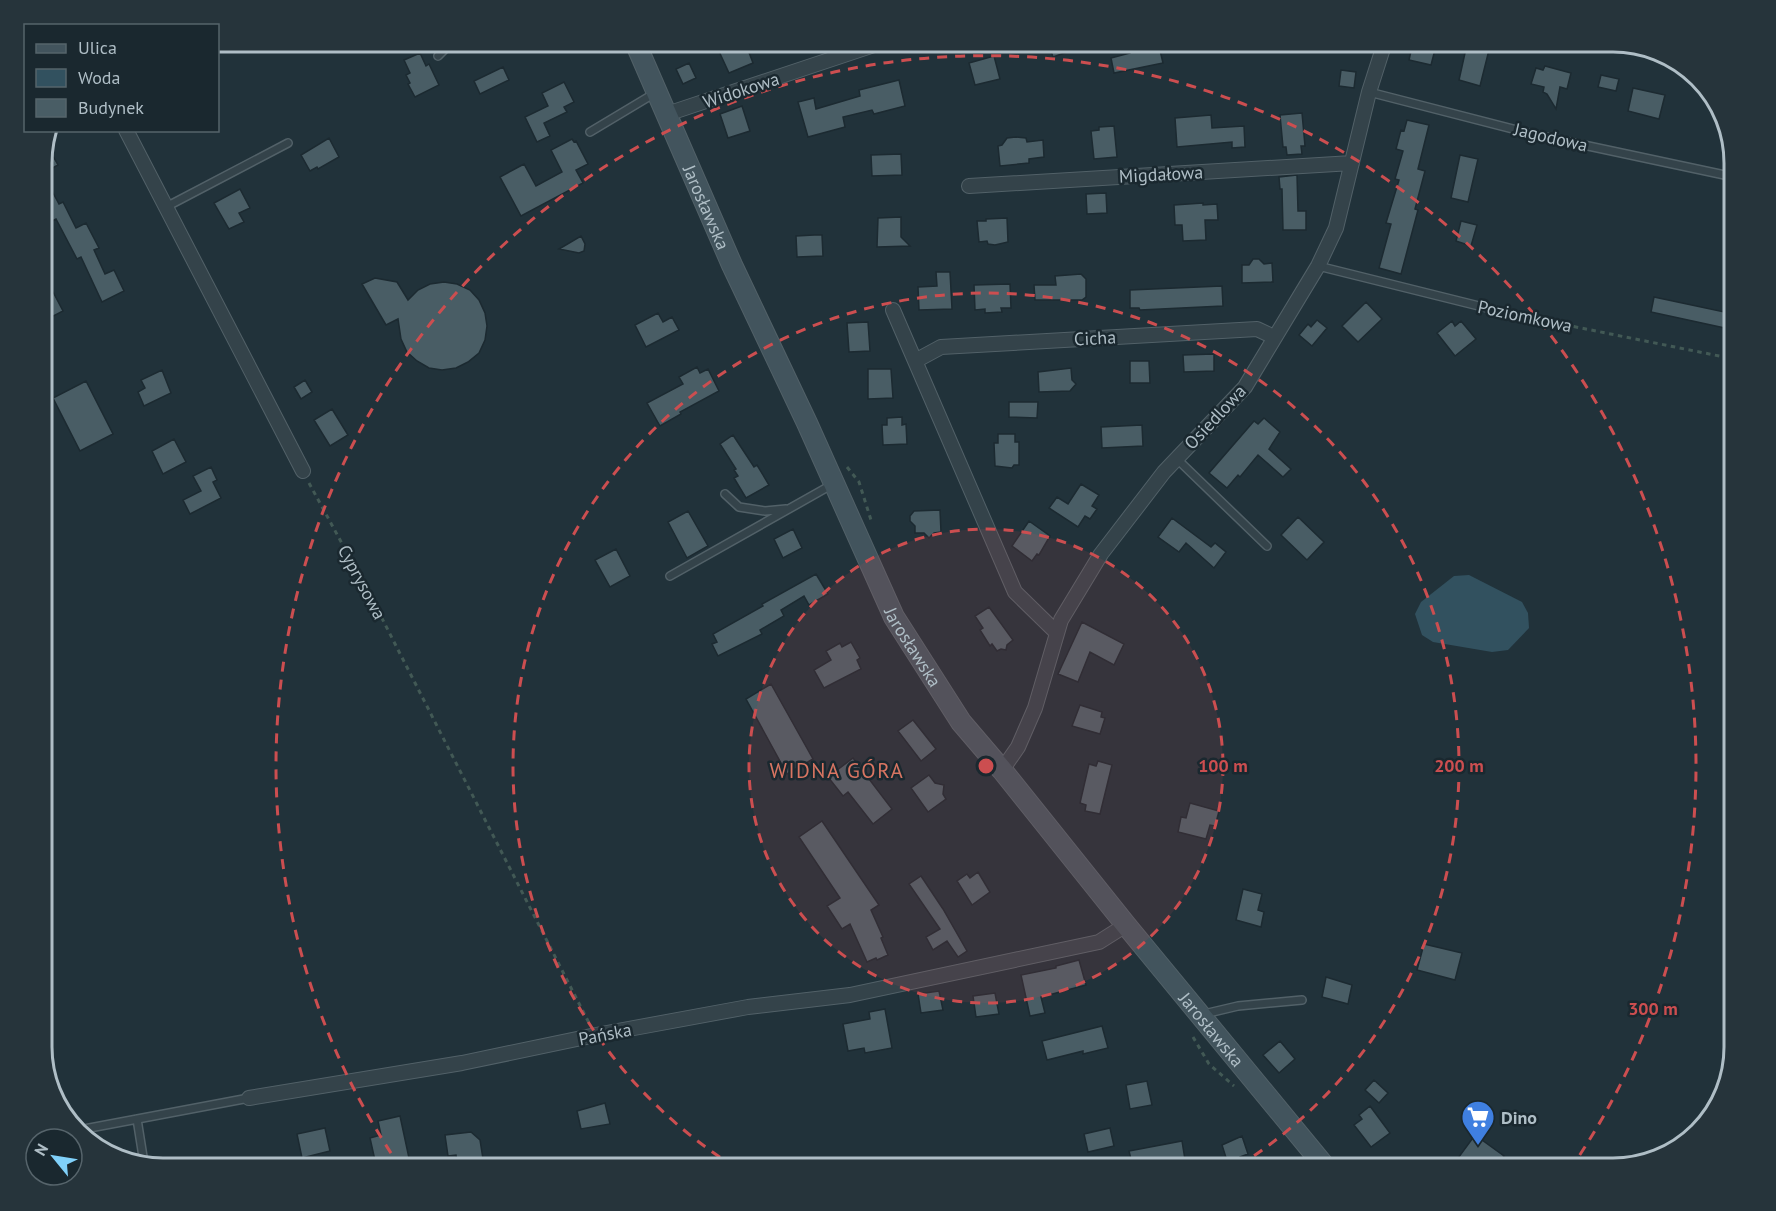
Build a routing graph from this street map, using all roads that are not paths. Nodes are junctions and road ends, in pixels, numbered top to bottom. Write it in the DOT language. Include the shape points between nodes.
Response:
graph roads {
  1 [pos="1382,52"];
  2 [pos="441,53"];
  3 [pos="640,53"];
  4 [pos="851,53"];
  5 [pos="438,56"];
  6 [pos="657,92"];
  7 [pos="1369,92"];
  8 [pos="667,114"];
  9 [pos="127,132"];
  10 [pos="590,132"];
  11 [pos="288,143"];
  12 [pos="1352,163"];
  13 [pos="1724,175"];
  14 [pos="969,186"];
  15 [pos="166,207"];
  16 [pos="1318,266"];
  17 [pos="893,310"];
  18 [pos="1503,312"];
  19 [pos="1275,337"];
  20 [pos="917,360"];
  21 [pos="1176,459"];
  22 [pos="303,471"];
  23 [pos="833,484"];
  24 [pos="725,494"];
  25 [pos="789,509"];
  26 [pos="1267,546"];
  27 [pos="670,576"];
  28 [pos="1057,633"];
  29 [pos="1002,770"];
  30 [pos="1126,925"];
  31 [pos="1302,1000"];
  32 [pos="1201,1014"];
  33 [pos="249,1098"];
  34 [pos="137,1119"];
  35 [pos="87,1128"];
  36 [pos="143,1157"];
  37 [pos="1318,1158"];
  1 -- 7 [label="street, Osiedlowa"];
  2 -- 5 [label="lane"];
  3 -- 6 [label="main road, Jarosławska"];
  4 -- 8 [label="street, Widokowa"];
  6 -- 8 [label="main road, Jarosławska"];
  6 -- 10 [label="lane"];
  7 -- 12 [label="street, Osiedlowa"];
  7 -- 13 [label="lane, Jagodowa" via="1532,134"];
  8 -- 23 [label="main road, Jarosławska"];
  9 -- 15 [label="street"];
  11 -- 15 [label="lane"];
  12 -- 14 [label="street, Migdałowa"];
  12 -- 16 [label="street, Osiedlowa" via="1336,228"];
  15 -- 22 [label="street"];
  16 -- 18 [label="lane, Poziomkowa"];
  16 -- 19 [label="street, Osiedlowa"];
  17 -- 20 [label="street"];
  19 -- 20 [label="street, Cicha" via="1257,329 941,347"];
  19 -- 21 [label="street, Osiedlowa" via="1245,387"];
  20 -- 28 [label="street" via="1015,592"];
  21 -- 26 [label="lane"];
  21 -- 28 [label="street, Osiedlowa" via="1101,554"];
  23 -- 25 [label="lane"];
  23 -- 29 [label="main road, Jarosławska" via="894,617 961,722"];
  24 -- 25 [label="lane" via="739,507"];
  25 -- 27 [label="lane"];
  28 -- 29 [label="street, Osiedlowa" via="1035,708 1018,747"];
  29 -- 30 [label="main road, Jarosławska"];
  30 -- 32 [label="main road, Jarosławska"];
  30 -- 33 [label="street, Pańska" via="1099,942 850,995 748,1008 462,1063"];
  31 -- 32 [label="lane"];
  32 -- 37 [label="main road, Jarosławska"];
  33 -- 34 [label="lane, Pańska"];
  34 -- 35 [label="lane, Pańska"];
  34 -- 36 [label="lane"];
}
